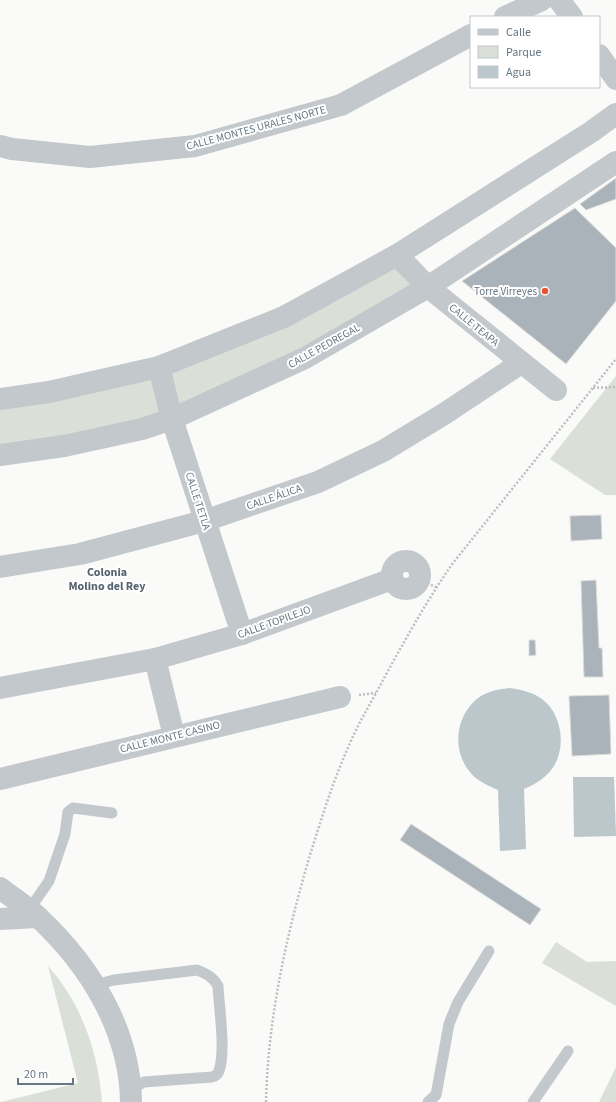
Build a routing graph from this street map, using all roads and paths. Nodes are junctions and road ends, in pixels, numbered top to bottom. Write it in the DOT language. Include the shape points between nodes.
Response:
graph roads {
  1 [pos="542,0"];
  2 [pos="559,0"];
  3 [pos="507,16"];
  4 [pos="571,16"];
  5 [pos="470,36"];
  6 [pos="600,56"];
  7 [pos="616,79"];
  8 [pos="616,114"];
  9 [pos="0,146"];
  10 [pos="616,162"];
  11 [pos="397,255"];
  12 [pos="428,287"];
  13 [pos="616,359"];
  14 [pos="522,363"];
  15 [pos="159,367"];
  16 [pos="616,387"];
  17 [pos="592,388"];
  18 [pos="556,390"];
  19 [pos="0,400"];
  20 [pos="172,419"];
  21 [pos="0,456"];
  22 [pos="204,521"];
  23 [pos="0,567"];
  24 [pos="428,584"];
  25 [pos="242,634"];
  26 [pos="155,659"];
  27 [pos="0,688"];
  28 [pos="340,697"];
  29 [pos="174,736"];
  30 [pos="0,779"];
  31 [pos="112,813"];
  32 [pos="0,888"];
  33 [pos="34,914"];
  34 [pos="0,919"];
  35 [pos="489,951"];
  36 [pos="95,985"];
  37 [pos="568,1051"];
  38 [pos="131,1095"];
  39 [pos="266,1102"];
  40 [pos="428,1102"];
  41 [pos="533,1102"];
  1 -- 3 [label="street"];
  2 -- 4 [label="street"];
  5 -- 9 [label="street, CALLE MONTES URALES NORTE" via="341,105 195,146 90,157"];
  6 -- 7 [label="street"];
  8 -- 11 [label="street"];
  10 -- 12 [label="street, CALLE PEDREGAL"];
  11 -- 12 [label="street, CALLE TEAPA"];
  11 -- 15 [label="street" via="284,317"];
  12 -- 14 [label="street, CALLE TEAPA"];
  12 -- 20 [label="street, CALLE PEDREGAL" via="305,358"];
  13 -- 17 [label="path"];
  14 -- 18 [label="street, CALLE TEAPA"];
  14 -- 22 [label="street, CALLE ÁLICA" via="383,451 318,482"];
  15 -- 19 [label="street" via="49,392"];
  15 -- 20 [label="street, CALLE TETLA"];
  16 -- 17 [label="path"];
  17 -- 24 [label="path" via="462,550"];
  20 -- 21 [label="street, CALLE PEDREGAL" via="142,429 64,446"];
  20 -- 22 [label="street, CALLE TETLA"];
  22 -- 23 [label="street, CALLE ÁLICA" via="80,554"];
  22 -- 25 [label="street, CALLE TETLA"];
  24 -- 25 [label="street, CALLE TOPILEJO" via="415,563 406,560 398,563 392,570 392,579"];
  24 -- 39 [label="path" via="402,644 347,749 320,822 299,891 281,967 267,1068"];
  25 -- 26 [label="street, CALLE TOPILEJO"];
  26 -- 27 [label="street, CALLE TOPILEJO"];
  26 -- 29 [label="street"];
  28 -- 29 [label="street, CALLE MONTE CASINO"];
  29 -- 30 [label="street, CALLE MONTE CASINO"];
  31 -- 33 [label="lane" via="73,808 68,812 65,834 49,881"];
  32 -- 33 [label="street"];
  33 -- 34 [label="street"];
  33 -- 36 [label="street" via="71,952"];
  35 -- 40 [label="lane" via="458,1002 450,1024 436,1096"];
  36 -- 38 [label="street" via="114,1021 124,1051"];
  36 -- 38 [label="lane" via="114,980 197,970 208,975 218,986 222,1044 218,1073 212,1077 144,1082"];
  37 -- 41 [label="lane"];
}
